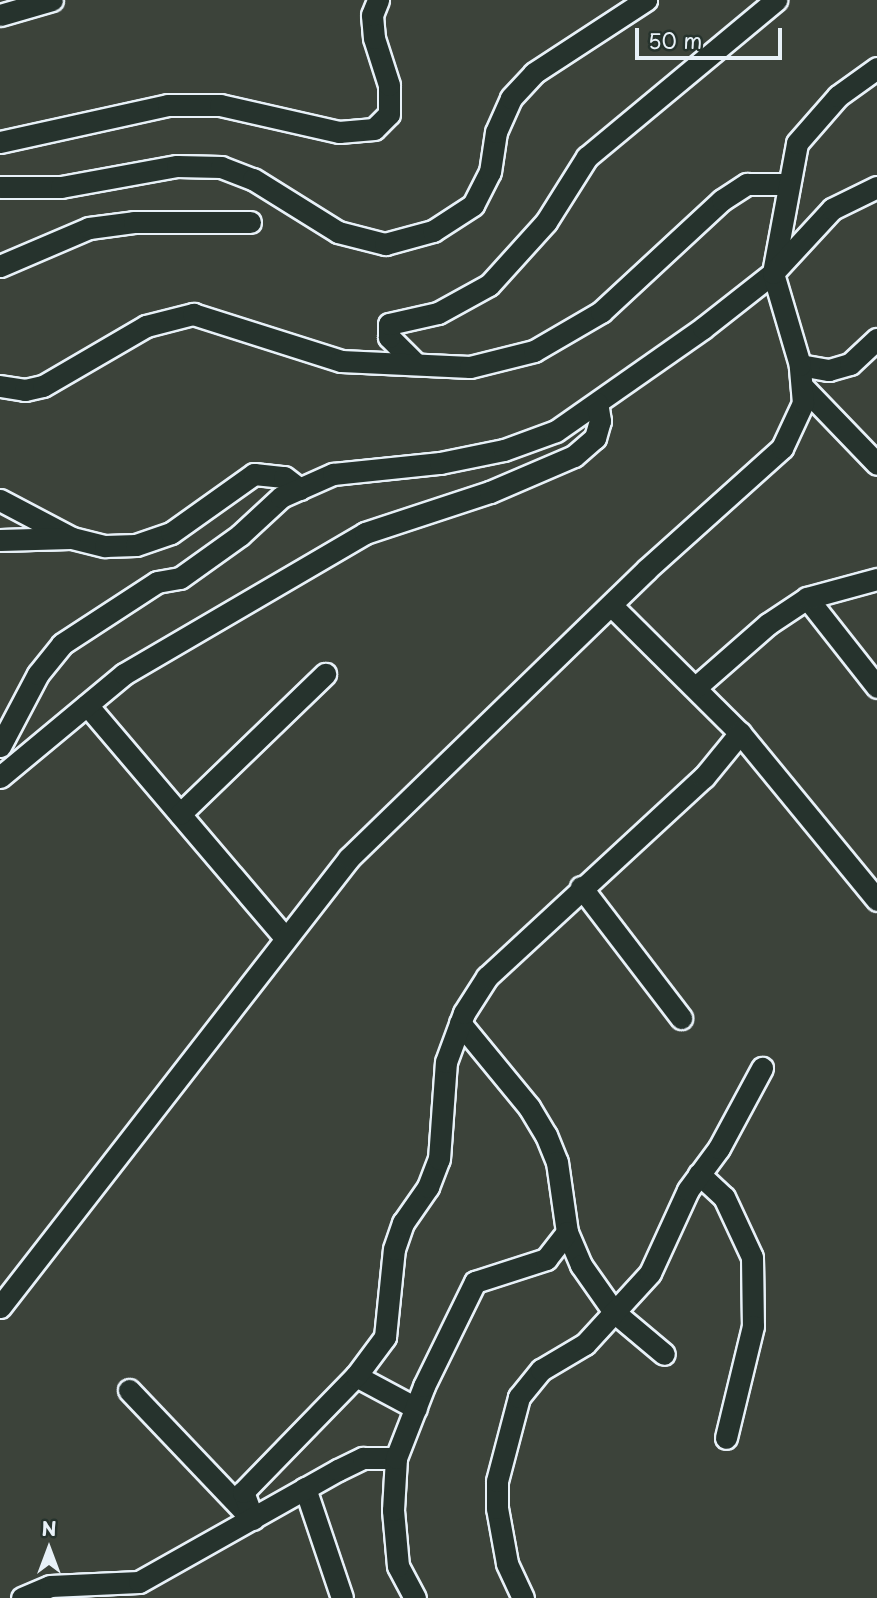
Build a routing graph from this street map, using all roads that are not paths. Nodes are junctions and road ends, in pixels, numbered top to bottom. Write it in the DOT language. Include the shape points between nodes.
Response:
graph roads {
  1 [pos="52,0"];
  2 [pos="378,0"];
  3 [pos="646,0"];
  4 [pos="776,0"];
  5 [pos="0,15"];
  6 [pos="877,68"];
  7 [pos="0,142"];
  8 [pos="787,184"];
  9 [pos="0,187"];
  10 [pos="877,187"];
  11 [pos="250,222"];
  12 [pos="0,266"];
  13 [pos="773,273"];
  14 [pos="877,339"];
  15 [pos="415,363"];
  16 [pos="801,376"];
  17 [pos="0,386"];
  18 [pos="597,403"];
  19 [pos="877,464"];
  20 [pos="300,489"];
  21 [pos="0,500"];
  22 [pos="72,538"];
  23 [pos="0,540"];
  24 [pos="877,579"];
  25 [pos="807,598"];
  26 [pos="612,606"];
  27 [pos="325,674"];
  28 [pos="696,687"];
  29 [pos="877,687"];
  30 [pos="87,705"];
  31 [pos="740,733"];
  32 [pos="0,746"];
  33 [pos="0,777"];
  34 [pos="180,814"];
  35 [pos="581,887"];
  36 [pos="877,900"];
  37 [pos="285,939"];
  38 [pos="681,1018"];
  39 [pos="460,1023"];
  40 [pos="762,1068"];
  41 [pos="699,1174"];
  42 [pos="567,1232"];
  43 [pos="0,1307"];
  44 [pos="614,1312"];
  45 [pos="664,1354"];
  46 [pos="356,1376"];
  47 [pos="129,1390"];
  48 [pos="415,1408"];
  49 [pos="726,1438"];
  50 [pos="396,1458"];
  51 [pos="305,1488"];
  52 [pos="253,1519"];
  53 [pos="22,1598"];
  54 [pos="342,1598"];
  55 [pos="415,1598"];
  56 [pos="523,1598"];
  1 -- 5 [label="street"];
  2 -- 7 [label="street" via="372,15 374,38 389,85 389,114 374,130 340,132 220,105 167,105"];
  3 -- 9 [label="street" via="534,73 511,98 495,132 490,172 473,205 433,231 385,244 338,232 253,179 221,167 177,166 61,187"];
  4 -- 15 [label="street" via="587,157 547,222 489,285 438,313 389,324 389,337"];
  6 -- 8 [label="street" via="838,96 797,143"];
  8 -- 13 [label="street"];
  8 -- 15 [label="street" via="747,184 722,200 601,312 534,351 470,367"];
  10 -- 13 [label="street" via="832,209"];
  11 -- 12 [label="street" via="134,222 89,229"];
  13 -- 16 [label="street"];
  13 -- 18 [label="street"];
  14 -- 16 [label="street" via="850,364"];
  15 -- 17 [label="street" via="341,361 193,314 146,326 43,386 25,390"];
  16 -- 19 [label="street"];
  16 -- 26 [label="street" via="803,403 782,448"];
  18 -- 20 [label="street" via="556,431 504,450 440,463 333,474"];
  18 -- 30 [label="street" via="600,421 595,438 573,456 490,492 365,533 204,624 124,674"];
  20 -- 22 [label="street" via="284,477 254,474 172,533 136,545 105,546"];
  20 -- 32 [label="street" via="281,497 240,535 180,578 157,582 62,644 38,674"];
  21 -- 22 [label="street"];
  22 -- 23 [label="street"];
  24 -- 25 [label="street"];
  25 -- 28 [label="street" via="768,624"];
  25 -- 29 [label="street"];
  26 -- 28 [label="street"];
  26 -- 37 [label="street" via="349,858"];
  27 -- 34 [label="street"];
  28 -- 31 [label="street"];
  30 -- 33 [label="street"];
  30 -- 34 [label="street"];
  31 -- 35 [label="street" via="704,777"];
  31 -- 36 [label="street"];
  34 -- 37 [label="street"];
  35 -- 38 [label="street"];
  35 -- 39 [label="street" via="487,977"];
  37 -- 43 [label="street"];
  39 -- 42 [label="street" via="529,1107 546,1135 557,1162"];
  39 -- 46 [label="street" via="446,1062 439,1159 428,1187 403,1223 394,1249 385,1337"];
  40 -- 41 [label="street" via="719,1148"];
  41 -- 44 [label="street" via="650,1273"];
  41 -- 49 [label="street" via="724,1197 752,1257 752,1326"];
  42 -- 44 [label="street" via="581,1265"];
  42 -- 48 [label="street" via="546,1259 475,1282"];
  44 -- 45 [label="street"];
  44 -- 56 [label="street" via="586,1344 541,1370 519,1396 497,1481 497,1508 507,1563"];
  46 -- 48 [label="street"];
  46 -- 52 [label="street" via="243,1492"];
  47 -- 52 [label="street"];
  48 -- 50 [label="street"];
  50 -- 51 [label="street" via="363,1458"];
  50 -- 55 [label="street" via="393,1510 398,1566"];
  51 -- 52 [label="street"];
  51 -- 54 [label="street"];
  52 -- 53 [label="street" via="139,1582 50,1586"];
}
